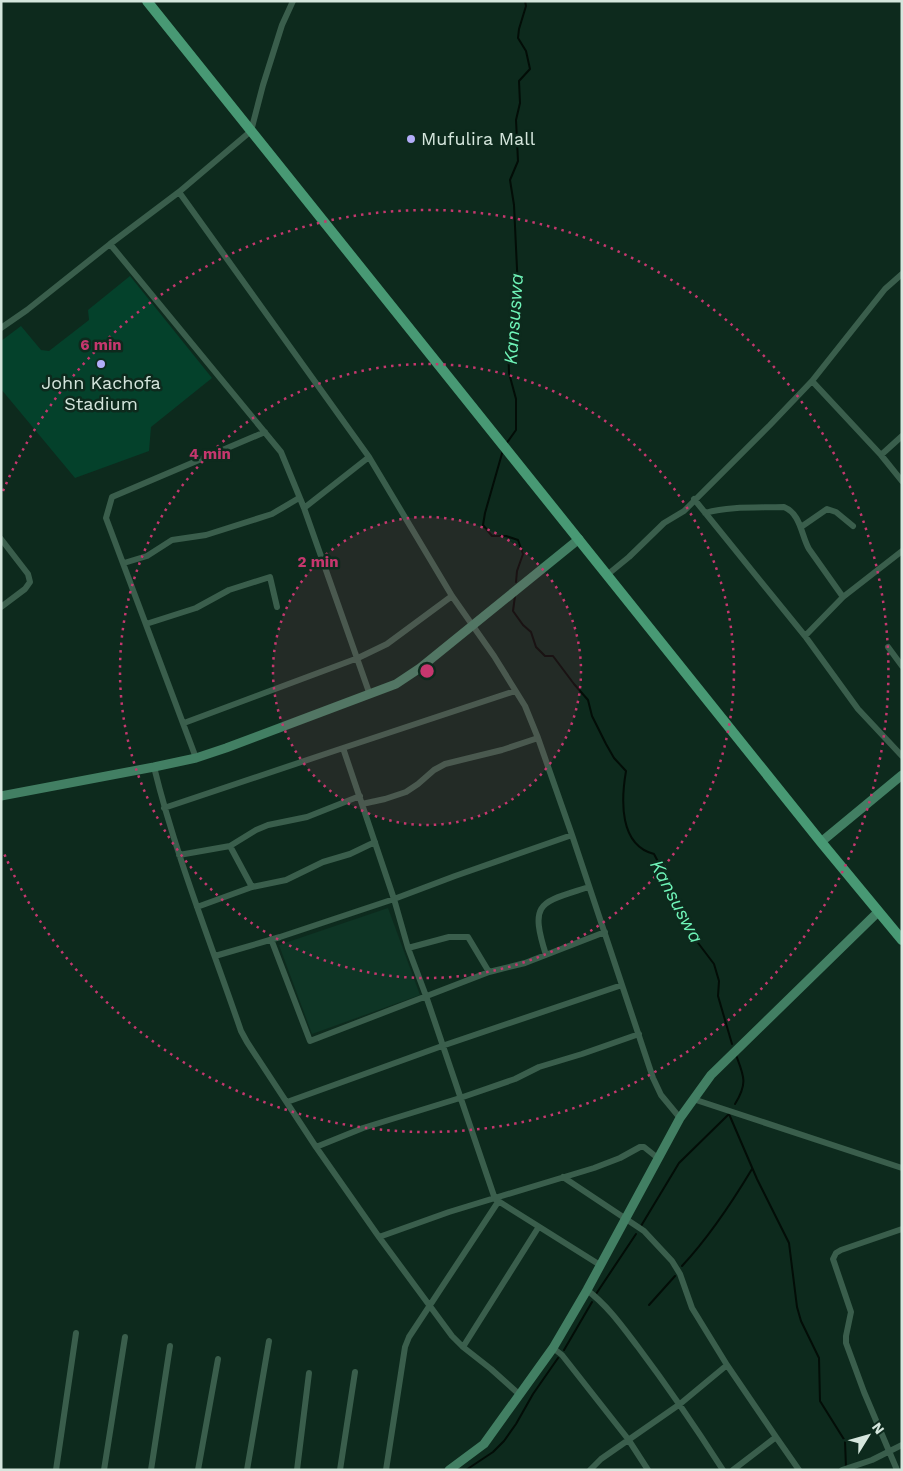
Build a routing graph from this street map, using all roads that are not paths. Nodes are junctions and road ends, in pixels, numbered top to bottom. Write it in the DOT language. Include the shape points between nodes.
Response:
graph roads {
  1 [pos="147,1"];
  2 [pos="293,1"];
  3 [pos="251,132"];
  4 [pos="180,192"];
  5 [pos="110,244"];
  6 [pos="902,274"];
  7 [pos="1,328"];
  8 [pos="812,381"];
  9 [pos="265,432"];
  10 [pos="902,436"];
  11 [pos="881,455"];
  12 [pos="370,457"];
  13 [pos="902,481"];
  14 [pos="299,498"];
  15 [pos="694,499"];
  16 [pos="304,508"];
  17 [pos="705,513"];
  18 [pos="854,526"];
  19 [pos="801,527"];
  20 [pos="1,539"];
  21 [pos="579,539"];
  22 [pos="902,551"];
  23 [pos="124,563"];
  24 [pos="607,574"];
  25 [pos="452,596"];
  26 [pos="843,597"];
  27 [pos="1,607"];
  28 [pos="277,607"];
  29 [pos="146,624"];
  30 [pos="473,625"];
  31 [pos="805,636"];
  32 [pos="888,647"];
  33 [pos="358,658"];
  34 [pos="902,666"];
  35 [pos="515,690"];
  36 [pos="370,695"];
  37 [pos="184,723"];
  38 [pos="538,738"];
  39 [pos="343,748"];
  40 [pos="902,756"];
  41 [pos="196,758"];
  42 [pos="154,768"];
  43 [pos="902,775"];
  44 [pos="1,796"];
  45 [pos="360,796"];
  46 [pos="362,804"];
  47 [pos="164,808"];
  48 [pos="572,835"];
  49 [pos="375,842"];
  50 [pos="820,842"];
  51 [pos="230,846"];
  52 [pos="179,856"];
  53 [pos="252,887"];
  54 [pos="588,887"];
  55 [pos="394,899"];
  56 [pos="197,907"];
  57 [pos="878,912"];
  58 [pos="605,932"];
  59 [pos="271,939"];
  60 [pos="902,940"];
  61 [pos="408,948"];
  62 [pos="216,956"];
  63 [pos="546,956"];
  64 [pos="489,972"];
  65 [pos="622,985"];
  66 [pos="426,996"];
  67 [pos="639,1034"];
  68 [pos="442,1046"];
  69 [pos="460,1098"];
  70 [pos="693,1099"];
  71 [pos="287,1102"];
  72 [pos="680,1118"];
  73 [pos="316,1147"];
  74 [pos="659,1159"];
  75 [pos="902,1168"];
  76 [pos="563,1178"];
  77 [pos="496,1200"];
  78 [pos="625,1219"];
  79 [pos="538,1228"];
  80 [pos="902,1229"];
  81 [pos="380,1237"];
  82 [pos="600,1265"];
  83 [pos="587,1290"];
  84 [pos="430,1305"];
  85 [pos="76,1333"];
  86 [pos="124,1337"];
  87 [pos="269,1341"];
  88 [pos="170,1346"];
  89 [pos="463,1348"];
  90 [pos="553,1348"];
  91 [pos="218,1359"];
  92 [pos="727,1365"];
  93 [pos="355,1372"];
  94 [pos="310,1373"];
  95 [pos="520,1394"];
  96 [pos="680,1404"];
  97 [pos="776,1437"];
  98 [pos="628,1439"];
  99 [pos="902,1445"];
  100 [pos="890,1451"];
  101 [pos="56,1470"];
  102 [pos="104,1470"];
  103 [pos="151,1470"];
  104 [pos="198,1470"];
  105 [pos="247,1470"];
  106 [pos="297,1470"];
  107 [pos="340,1470"];
  108 [pos="386,1470"];
  109 [pos="449,1470"];
  110 [pos="590,1470"];
  111 [pos="648,1470"];
  112 [pos="723,1470"];
  113 [pos="733,1470"];
  114 [pos="798,1470"];
  115 [pos="842,1470"];
  116 [pos="897,1470"];
  1 -- 3 [label="main road"];
  2 -- 3 [label="street" via="282,25"];
  3 -- 4 [label="street"];
  3 -- 21 [label="main road"];
  4 -- 5 [label="street"];
  4 -- 12 [label="street"];
  5 -- 7 [label="street"];
  5 -- 9 [label="street"];
  6 -- 8 [label="street" via="885,289"];
  8 -- 11 [label="street"];
  8 -- 15 [label="street"];
  9 -- 14 [label="street" via="281,452"];
  9 -- 23 [label="street" via="112,498 106,518"];
  10 -- 11 [label="street"];
  11 -- 13 [label="street"];
  12 -- 16 [label="street"];
  12 -- 25 [label="street"];
  14 -- 16 [label="street"];
  14 -- 23 [label="street" via="272,514 206,535 172,540 147,556"];
  15 -- 17 [label="street"];
  15 -- 24 [label="street" via="684,511 664,523"];
  16 -- 33 [label="street"];
  17 -- 19 [label="street" via="722,509 784,507 789,509"];
  17 -- 31 [label="street"];
  18 -- 19 [label="street" via="827,509"];
  19 -- 26 [label="street" via="805,543"];
  20 -- 27 [label="street" via="28,574 30,582"];
  21 -- 24 [label="main road"];
  21 -- 30 [label="street"];
  22 -- 26 [label="street"];
  23 -- 29 [label="street"];
  24 -- 50 [label="main road"];
  25 -- 30 [label="street"];
  25 -- 33 [label="street" via="387,644"];
  26 -- 31 [label="street"];
  28 -- 29 [label="street" via="270,577 229,590 196,608"];
  29 -- 37 [label="street"];
  30 -- 35 [label="street"];
  30 -- 36 [label="street" via="407,677"];
  31 -- 40 [label="street" via="858,709"];
  32 -- 34 [label="street"];
  33 -- 36 [label="street"];
  33 -- 37 [label="street"];
  35 -- 38 [label="street"];
  35 -- 39 [label="street"];
  36 -- 41 [label="street"];
  37 -- 41 [label="street"];
  38 -- 46 [label="street" via="445,764 406,792"];
  38 -- 48 [label="street"];
  39 -- 45 [label="street"];
  39 -- 47 [label="street"];
  41 -- 42 [label="street"];
  42 -- 44 [label="street"];
  42 -- 47 [label="street"];
  43 -- 50 [label="street"];
  45 -- 46 [label="street"];
  45 -- 51 [label="street" via="307,817 268,825"];
  46 -- 49 [label="street"];
  47 -- 52 [label="street"];
  48 -- 54 [label="street"];
  48 -- 55 [label="street"];
  49 -- 53 [label="street" via="295,876"];
  49 -- 55 [label="street"];
  50 -- 57 [label="main road"];
  51 -- 52 [label="street"];
  51 -- 53 [label="street"];
  52 -- 56 [label="street"];
  53 -- 56 [label="street"];
  54 -- 58 [label="street"];
  54 -- 63 [label="street" via="551,900 539,910 539,934"];
  55 -- 59 [label="street"];
  55 -- 61 [label="street"];
  56 -- 62 [label="street"];
  57 -- 60 [label="main road"];
  57 -- 70 [label="street" via="724,1061"];
  58 -- 63 [label="street"];
  58 -- 65 [label="street"];
  59 -- 62 [label="street"];
  59 -- 66 [label="street" via="310,1041"];
  61 -- 64 [label="street" via="442,938 468,937"];
  61 -- 66 [label="street"];
  62 -- 71 [label="street" via="240,1031"];
  63 -- 64 [label="street"];
  64 -- 66 [label="street"];
  65 -- 67 [label="street"];
  65 -- 68 [label="street"];
  66 -- 68 [label="street"];
  67 -- 69 [label="street" via="539,1067 516,1079"];
  67 -- 72 [label="street" via="657,1088"];
  68 -- 69 [label="street"];
  68 -- 71 [label="street"];
  69 -- 73 [label="street" via="370,1125"];
  69 -- 77 [label="street"];
  70 -- 72 [label="street"];
  70 -- 75 [label="street"];
  71 -- 73 [label="street"];
  72 -- 74 [label="street"];
  73 -- 81 [label="street"];
  74 -- 76 [label="street" via="642,1147"];
  74 -- 78 [label="street"];
  76 -- 77 [label="street"];
  76 -- 78 [label="street"];
  77 -- 79 [label="street"];
  77 -- 81 [label="street" via="449,1212"];
  77 -- 84 [label="street"];
  78 -- 82 [label="street"];
  78 -- 92 [label="street" via="644,1231 672,1261 692,1308"];
  79 -- 82 [label="street"];
  79 -- 89 [label="street"];
  80 -- 100 [label="street" via="841,1250 833,1258 851,1312 846,1343"];
  81 -- 84 [label="street"];
  82 -- 83 [label="street"];
  83 -- 90 [label="street"];
  83 -- 96 [label="street" via="611,1312"];
  84 -- 89 [label="street"];
  84 -- 108 [label="street" via="406,1348"];
  85 -- 101 [label="street"];
  86 -- 102 [label="street"];
  87 -- 105 [label="street"];
  88 -- 103 [label="street"];
  89 -- 95 [label="street"];
  90 -- 95 [label="street"];
  90 -- 98 [label="street"];
  91 -- 104 [label="street"];
  92 -- 96 [label="street"];
  92 -- 97 [label="street"];
  93 -- 107 [label="street"];
  94 -- 106 [label="street"];
  95 -- 109 [label="street" via="484,1444"];
  96 -- 98 [label="street"];
  96 -- 112 [label="street"];
  97 -- 113 [label="street"];
  97 -- 114 [label="street"];
  98 -- 110 [label="street"];
  98 -- 111 [label="street"];
  99 -- 100 [label="street"];
  100 -- 115 [label="street"];
  100 -- 116 [label="street"];
}
